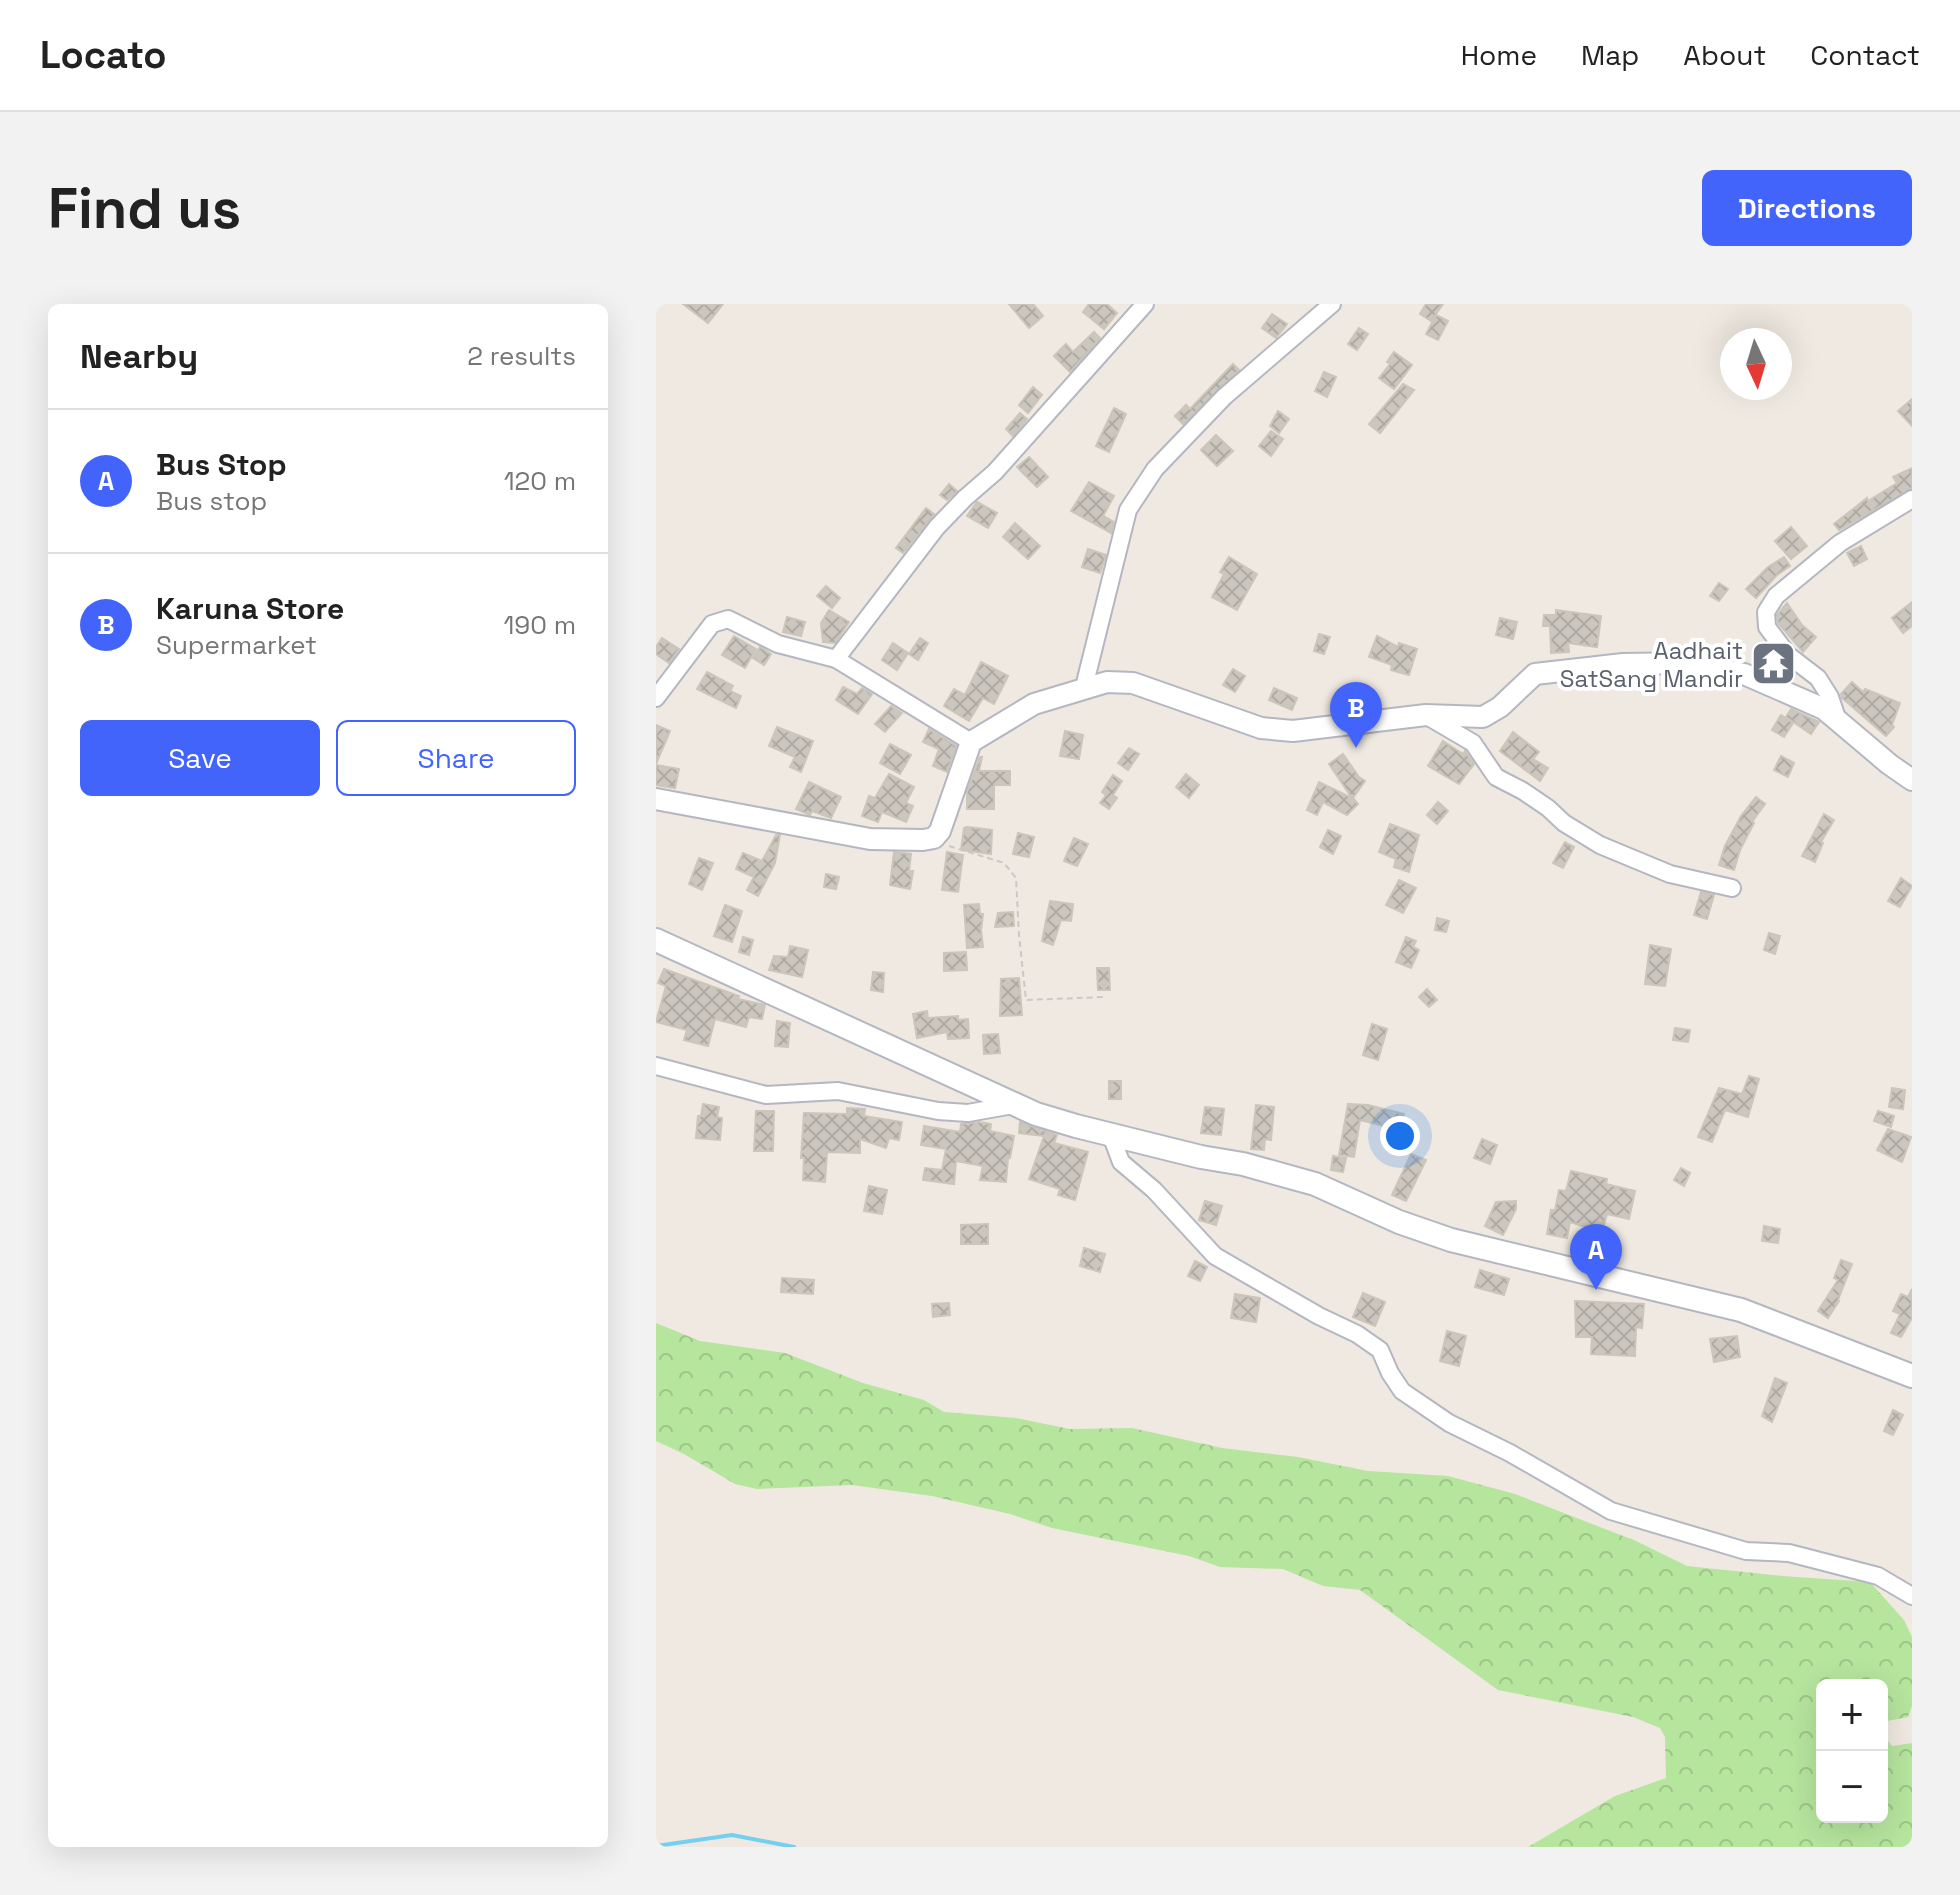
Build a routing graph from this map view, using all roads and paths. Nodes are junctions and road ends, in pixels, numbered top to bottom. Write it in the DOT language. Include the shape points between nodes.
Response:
graph roads {
  1 [pos="1145,304"];
  2 [pos="1332,304"];
  3 [pos="1912,499"];
  4 [pos="836,659"];
  5 [pos="1084,687"];
  6 [pos="656,698"];
  7 [pos="1426,715"];
  8 [pos="1837,718"];
  9 [pos="971,742"];
  10 [pos="1912,780"];
  11 [pos="656,799"];
  12 [pos="934,838"];
  13 [pos="1732,888"];
  14 [pos="656,940"];
  15 [pos="1103,997"];
  16 [pos="656,1066"];
  17 [pos="1013,1105"];
  18 [pos="1111,1135"];
  19 [pos="1912,1376"];
  20 [pos="1912,1596"];
  1 -- 4 [label="street" via="995,472 937,527"];
  2 -- 5 [label="street" via="1224,397 1155,469 1128,510"];
  3 -- 8 [label="street" via="1840,543 1776,596 1766,612 1767,627 1788,655 1818,678"];
  4 -- 6 [label="street" via="778,644 720,620"];
  4 -- 9 [label="street"];
  5 -- 7 [label="street" via="1133,683 1279,731"];
  5 -- 9 [label="street" via="1034,704"];
  7 -- 8 [label="street" via="1483,717 1535,674 1658,662 1744,674"];
  7 -- 13 [label="street" via="1473,743 1496,777 1600,845 1670,874"];
  8 -- 10 [label="street"];
  9 -- 12 [label="street"];
  11 -- 12 [label="street" via="870,839"];
  12 -- 15 [label="path" via="1004,863 1016,878 1026,1000"];
  14 -- 17 [label="main road"];
  16 -- 17 [label="street" via="766,1095 838,1091 968,1113"];
  17 -- 18 [label="main road"];
  18 -- 19 [label="main road" via="1315,1184 1451,1240 1741,1310"];
  18 -- 20 [label="street" via="1121,1162 1215,1256 1369,1342 1380,1350 1402,1391 1449,1423 1611,1511 1746,1551 1789,1553 1878,1576"];
}
